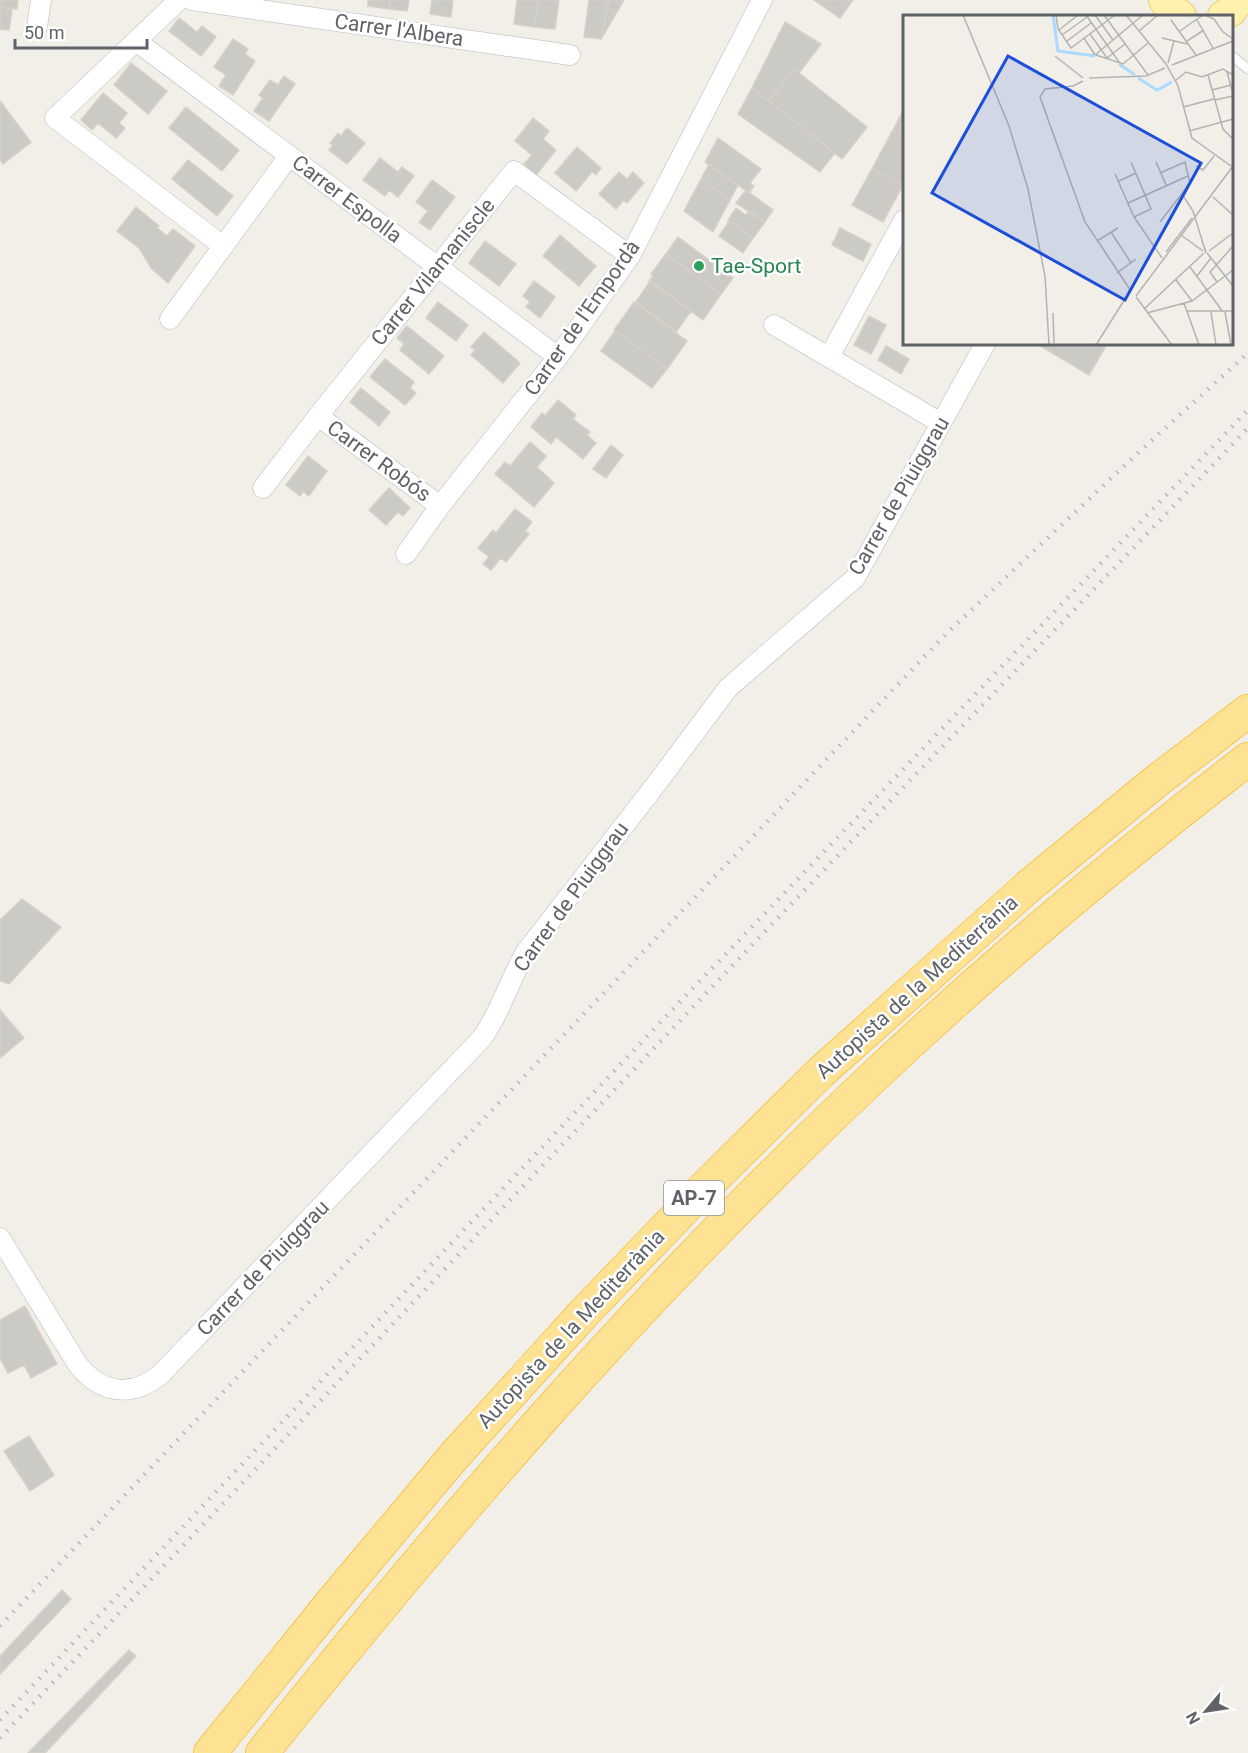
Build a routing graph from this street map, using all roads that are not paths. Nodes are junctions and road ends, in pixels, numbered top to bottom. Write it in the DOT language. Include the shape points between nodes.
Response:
graph roads {
  1 [pos="40,0"];
  2 [pos="179,0"];
  3 [pos="192,0"];
  4 [pos="762,0"];
  5 [pos="1162,0"];
  6 [pos="290,7"];
  7 [pos="1156,15"];
  8 [pos="1180,15"];
  9 [pos="37,27"];
  10 [pos="136,41"];
  11 [pos="570,54"];
  12 [pos="1233,57"];
  13 [pos="1248,69"];
  14 [pos="290,156"];
  15 [pos="903,222"];
  16 [pos="223,246"];
  17 [pos="630,256"];
  18 [pos="437,267"];
  19 [pos="170,319"];
  20 [pos="774,325"];
  21 [pos="984,345"];
  22 [pos="558,357"];
  23 [pos="829,357"];
  24 [pos="318,416"];
  25 [pos="942,423"];
  26 [pos="263,488"];
  27 [pos="440,506"];
  28 [pos="406,554"];
  29 [pos="1248,711"];
  30 [pos="1248,759"];
  31 [pos="0,1238"];
  32 [pos="210,1753"];
  33 [pos="262,1753"];
  1 -- 9 [label="street"];
  2 -- 10 [label="street"];
  3 -- 6 [label="street, Carrer l'Albera"];
  4 -- 17 [label="street, Carrer de l'Empordà"];
  5 -- 7 [label="street"];
  5 -- 8 [label="main road"];
  6 -- 11 [label="street, Carrer l'Albera"];
  10 -- 14 [label="street, Carrer Espolla"];
  10 -- 16 [label="street" via="55,118"];
  12 -- 13 [label="lane"];
  14 -- 16 [label="street"];
  14 -- 18 [label="street, Carrer Espolla"];
  15 -- 23 [label="street"];
  16 -- 19 [label="street"];
  17 -- 18 [label="street, Carrer Vilamaniscle" via="514,171"];
  17 -- 22 [label="street, Carrer de l'Empordà"];
  18 -- 22 [label="street, Carrer Espolla"];
  18 -- 24 [label="street, Carrer Vilamaniscle"];
  20 -- 23 [label="street"];
  21 -- 25 [label="street, Carrer de Piuiggrau"];
  22 -- 27 [label="street, Carrer de l'Empordà"];
  23 -- 25 [label="street"];
  24 -- 26 [label="street, Carrer Vilamaniscle"];
  24 -- 27 [label="street, Carrer Robós"];
  25 -- 31 [label="street, Carrer de Piuiggrau" via="855,578 728,688 526,952 482,1038 161,1374 129,1389 95,1382 78,1365"];
  27 -- 28 [label="street, Carrer de l'Empordà"];
  29 -- 32 [label="highway, Autopista de la Mediterrània / AP-7" via="1030,885 821,1072 707,1185 455,1455"];
  30 -- 33 [label="highway, Autopista de la Mediterrània / AP-7" via="1076,897 946,1011 734,1214 610,1343 485,1483"];
}
